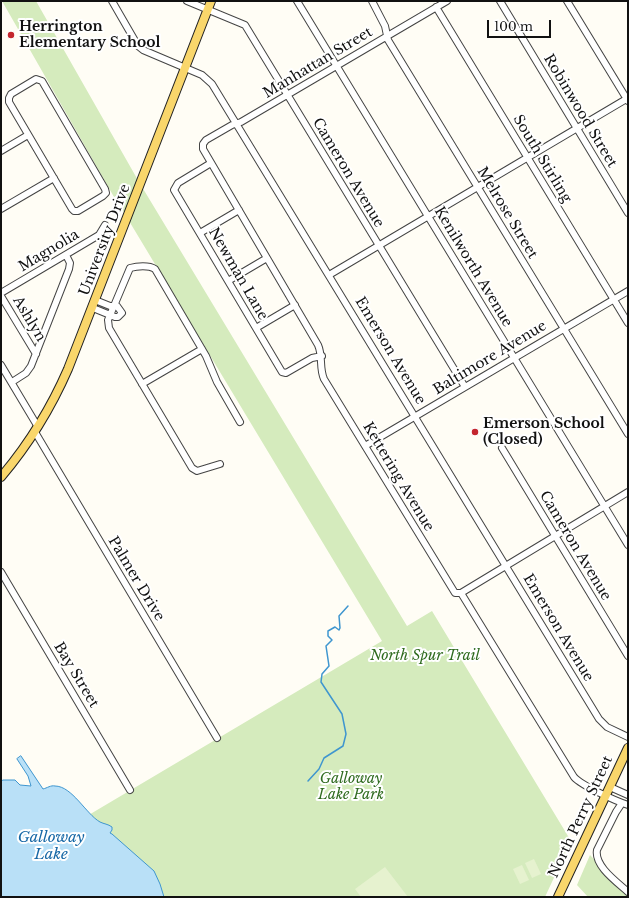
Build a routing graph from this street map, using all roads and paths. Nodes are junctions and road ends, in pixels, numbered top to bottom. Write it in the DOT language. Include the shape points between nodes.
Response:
graph roads {
  1 [pos="112,1"];
  2 [pos="187,1"];
  3 [pos="211,1"];
  4 [pos="297,1"];
  5 [pos="372,1"];
  6 [pos="500,1"];
  7 [pos="567,1"];
  8 [pos="444,2"];
  9 [pos="436,8"];
  10 [pos="208,10"];
  11 [pos="388,36"];
  12 [pos="337,66"];
  13 [pos="186,68"];
  14 [pos="287,95"];
  15 [pos="628,99"];
  16 [pos="237,124"];
  17 [pos="577,128"];
  18 [pos="28,135"];
  19 [pos="203,145"];
  20 [pos="1,151"];
  21 [pos="527,158"];
  22 [pos="211,163"];
  23 [pos="54,178"];
  24 [pos="478,187"];
  25 [pos="1,209"];
  26 [pos="239,210"];
  27 [pos="628,213"];
  28 [pos="428,216"];
  29 [pos="105,225"];
  30 [pos="200,233"];
  31 [pos="378,245"];
  32 [pos="66,255"];
  33 [pos="267,258"];
  34 [pos="329,275"];
  35 [pos="228,281"];
  36 [pos="628,291"];
  37 [pos="1,295"];
  38 [pos="613,299"];
  39 [pos="94,304"];
  40 [pos="295,305"];
  41 [pos="114,306"];
  42 [pos="110,315"];
  43 [pos="628,323"];
  44 [pos="256,328"];
  45 [pos="564,329"];
  46 [pos="202,348"];
  47 [pos="36,354"];
  48 [pos="322,356"];
  49 [pos="514,358"];
  50 [pos="1,365"];
  51 [pos="12,382"];
  52 [pos="142,384"];
  53 [pos="464,387"];
  54 [pos="415,416"];
  55 [pos="240,422"];
  56 [pos="37,429"];
  57 [pos="628,434"];
  58 [pos="365,446"];
  59 [pos="502,448"];
  60 [pos="220,464"];
  61 [pos="1,477"];
  62 [pos="628,492"];
  63 [pos="604,506"];
  64 [pos="555,536"];
  65 [pos="628,545"];
  66 [pos="506,566"];
  67 [pos="1,572"];
  68 [pos="462,593"];
  69 [pos="628,656"];
  70 [pos="628,737"];
  71 [pos="217,738"];
  72 [pos="628,748"];
  73 [pos="610,787"];
  74 [pos="130,790"];
  75 [pos="606,795"];
  76 [pos="628,795"];
  77 [pos="625,804"];
  78 [pos="628,892"];
  79 [pos="558,897"];
  1 -- 13 [label="street, Emerson Avenue" via="141,49"];
  2 -- 10 [label="street, Cameron Avenue"];
  3 -- 10 [label="main road, University Drive"];
  4 -- 12 [label="street, Kenilworth Avenue"];
  5 -- 11 [label="street, Melrose Street" via="384,22"];
  6 -- 17 [label="street, Robinwood Street"];
  7 -- 15 [label="street"];
  8 -- 9 [label="street, Manhattan Street"];
  9 -- 11 [label="street, Manhattan Street"];
  9 -- 21 [label="street, South Stirling"];
  10 -- 13 [label="main road, University Drive"];
  10 -- 14 [label="street, Cameron Avenue" via="245,25"];
  11 -- 12 [label="street, Manhattan Street"];
  11 -- 24 [label="street, Melrose Street" via="392,47"];
  12 -- 14 [label="street, Manhattan Street"];
  12 -- 28 [label="street, Kenilworth Avenue"];
  13 -- 16 [label="street, Emerson Avenue" via="210,81"];
  13 -- 39 [label="main road, University Drive"];
  14 -- 16 [label="street, Manhattan Street"];
  14 -- 31 [label="street, Cameron Avenue"];
  15 -- 17 [label="street"];
  16 -- 19 [label="street, Manhattan Street" via="206,140"];
  16 -- 34 [label="street, Emerson Avenue"];
  17 -- 21 [label="street"];
  17 -- 27 [label="street, Robinwood Street"];
  18 -- 20 [label="street"];
  18 -- 23 [label="street"];
  18 -- 23 [label="street" via="9,98 38,79 42,81 106,189 105,194 75,211"];
  19 -- 22 [label="street, Kettering Avenue"];
  21 -- 24 [label="street"];
  21 -- 38 [label="street, South Stirling"];
  22 -- 26 [label="street, Kettering Avenue"];
  22 -- 30 [label="street, Newman Lane" via="178,183 174,190"];
  23 -- 25 [label="street"];
  24 -- 28 [label="street"];
  24 -- 45 [label="street, Melrose Street"];
  26 -- 30 [label="street"];
  26 -- 33 [label="street, Kettering Avenue"];
  28 -- 31 [label="street"];
  28 -- 49 [label="street, Kenilworth Avenue"];
  29 -- 32 [label="street, Magnolia" via="99,235"];
  30 -- 35 [label="street, Newman Lane"];
  31 -- 34 [label="street"];
  31 -- 53 [label="street, Cameron Avenue"];
  32 -- 37 [label="street, Magnolia"];
  32 -- 47 [label="street" via="70,263 69,269"];
  33 -- 35 [label="street"];
  33 -- 40 [label="street, Kettering Avenue"];
  34 -- 54 [label="street, Emerson Avenue"];
  35 -- 44 [label="street, Newman Lane"];
  36 -- 38 [label="street, Baltimore Avenue"];
  37 -- 47 [label="street, Ashlyn"];
  38 -- 43 [label="street, South Stirling"];
  38 -- 45 [label="street, Baltimore Avenue"];
  39 -- 41 [label="street"];
  39 -- 42 [label="street"];
  39 -- 56 [label="main road, University Drive" via="64,379"];
  40 -- 44 [label="street"];
  40 -- 48 [label="street, Kettering Avenue"];
  41 -- 42 [label="street"];
  41 -- 42 [label="street" via="119,306 122,313 117,317"];
  41 -- 46 [label="street" via="130,268 153,267"];
  42 -- 52 [label="street" via="109,328"];
  44 -- 48 [label="street, Newman Lane" via="283,373 312,358"];
  45 -- 49 [label="street, Baltimore Avenue"];
  45 -- 57 [label="street, Melrose Street"];
  46 -- 52 [label="street"];
  46 -- 55 [label="street" via="217,382"];
  47 -- 51 [label="street" via="28,372"];
  48 -- 58 [label="street, Kettering Avenue" via="323,377"];
  49 -- 53 [label="street, Baltimore Avenue"];
  49 -- 63 [label="street, Kenilworth Avenue"];
  50 -- 51 [label="street, Palmer Drive"];
  51 -- 56 [label="street, Palmer Drive"];
  52 -- 60 [label="street" via="192,468 197,470"];
  53 -- 54 [label="street, Baltimore Avenue"];
  54 -- 58 [label="street, Baltimore Avenue"];
  54 -- 66 [label="street, Emerson Avenue"];
  56 -- 61 [label="main road, University Drive"];
  56 -- 71 [label="street, Palmer Drive"];
  58 -- 68 [label="street, Kettering Avenue" via="453,591 457,594"];
  59 -- 64 [label="street, Cameron Avenue"];
  62 -- 63 [label="street"];
  63 -- 64 [label="street"];
  63 -- 65 [label="street, Kenilworth Avenue"];
  64 -- 66 [label="street"];
  64 -- 69 [label="street, Cameron Avenue"];
  66 -- 68 [label="street"];
  66 -- 70 [label="street, Emerson Avenue" via="600,720 607,727"];
  67 -- 74 [label="street, Bay Street"];
  68 -- 75 [label="street, Kettering Avenue" via="574,777"];
  72 -- 73 [label="main road, North Perry Street"];
  73 -- 75 [label="main road, North Perry Street"];
  73 -- 76 [label="street"];
  75 -- 77 [label="street, Kettering Avenue"];
  75 -- 79 [label="main road, North Perry Street"];
  77 -- 78 [label="street" via="616,812 596,856 600,865"];
}
